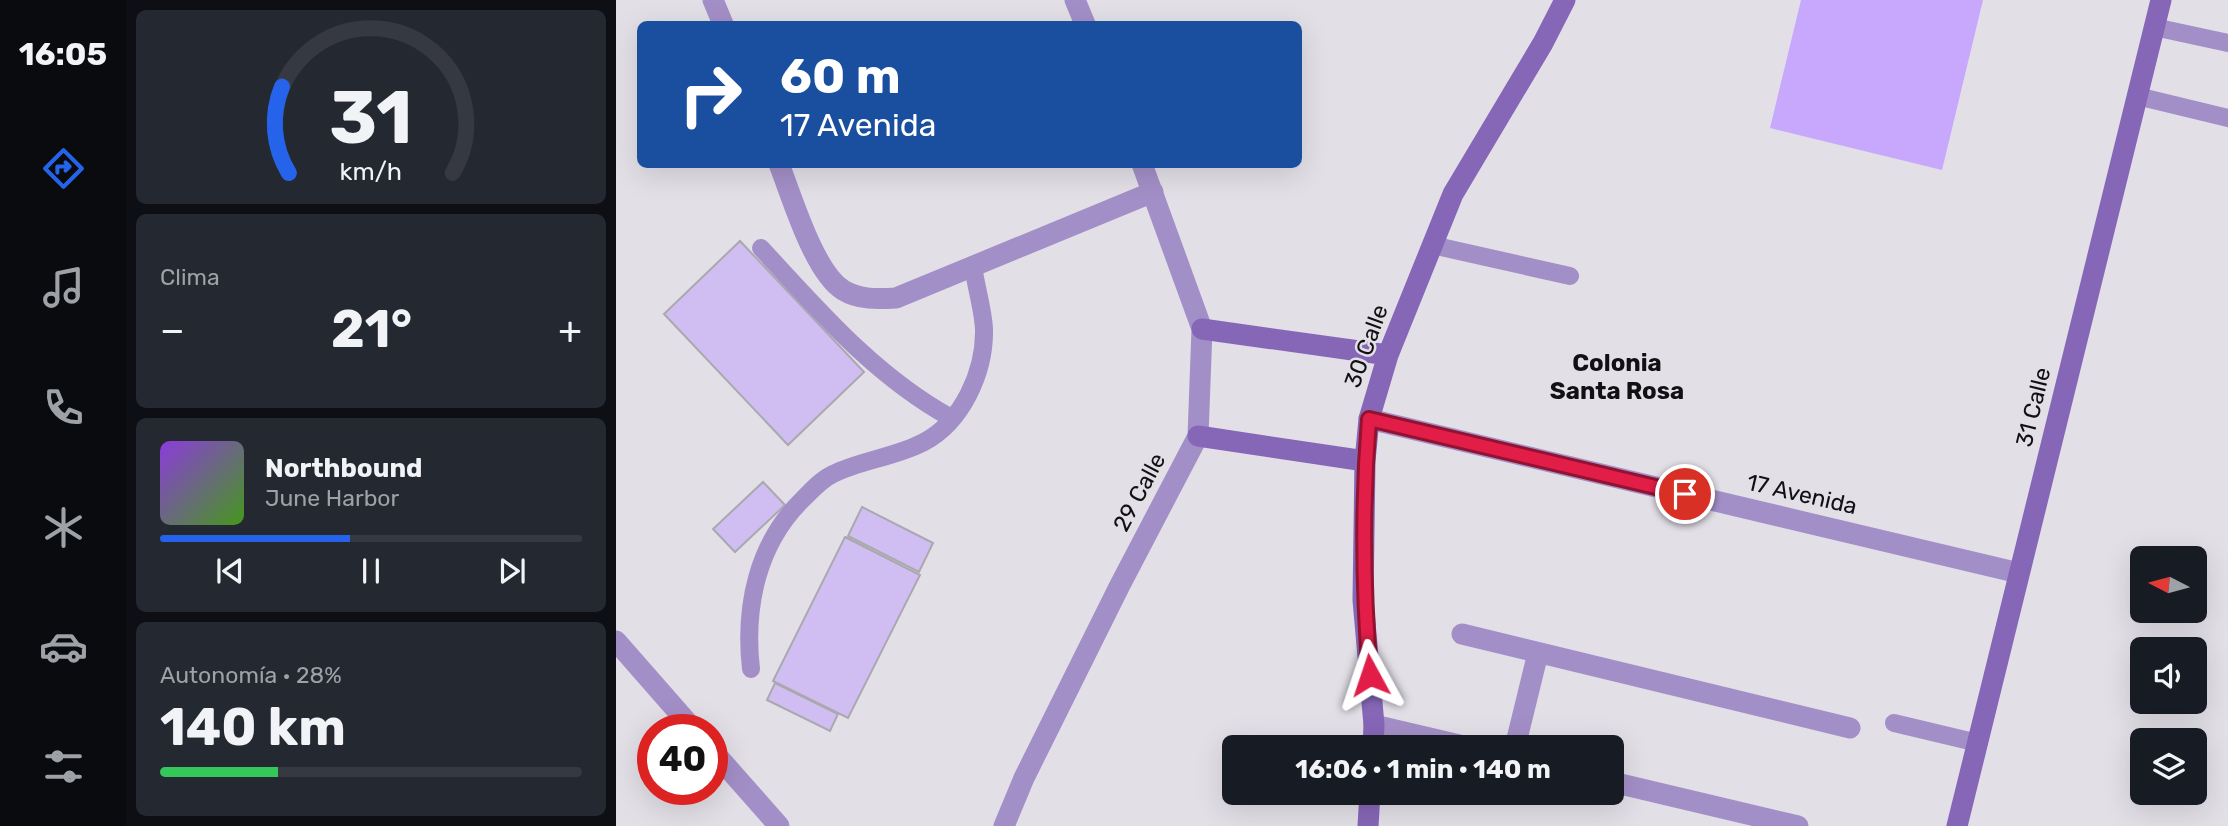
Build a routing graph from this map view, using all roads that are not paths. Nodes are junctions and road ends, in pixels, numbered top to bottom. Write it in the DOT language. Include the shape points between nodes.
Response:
graph roads {
  1 [pos="713,0"];
  2 [pos="1075,0"];
  3 [pos="1565,0"];
  4 [pos="2161,0"];
  5 [pos="722,21"];
  6 [pos="1084,21"];
  7 [pos="2154,27"];
  8 [pos="2228,43"];
  9 [pos="2137,96"];
  10 [pos="2228,118"];
  11 [pos="781,168"];
  12 [pos="1144,168"];
  13 [pos="1153,192"];
  14 [pos="1432,245"];
  15 [pos="761,248"];
  16 [pos="973,266"];
  17 [pos="1570,276"];
  18 [pos="1202,329"];
  19 [pos="1388,355"];
  20 [pos="951,418"];
  21 [pos="1369,419"];
  22 [pos="1198,436"];
  23 [pos="1365,461"];
  24 [pos="2019,573"];
  25 [pos="1462,634"];
  26 [pos="616,641"];
  27 [pos="1538,653"];
  28 [pos="751,669"];
  29 [pos="680,714"];
  30 [pos="1894,723"];
  31 [pos="1374,725"];
  32 [pos="1850,728"];
  33 [pos="1374,735"];
  34 [pos="1417,735"];
  35 [pos="1518,735"];
  36 [pos="1978,743"];
  37 [pos="728,768"];
  38 [pos="1624,785"];
  39 [pos="1369,805"];
  40 [pos="779,826"];
  41 [pos="1004,826"];
  42 [pos="1368,826"];
  43 [pos="1798,826"];
  44 [pos="1957,826"];
  1 -- 5 [label="street"];
  2 -- 6 [label="street"];
  3 -- 14 [label="street, 30 Calle" via="1453,194"];
  4 -- 7 [label="street, 31 Calle"];
  7 -- 8 [label="lane"];
  7 -- 9 [label="street, 31 Calle"];
  9 -- 10 [label="lane"];
  9 -- 24 [label="street, 31 Calle"];
  11 -- 16 [label="street" via="820,266 842,290 870,299 896,298"];
  12 -- 13 [label="street, 29 Calle"];
  13 -- 16 [label="street"];
  13 -- 18 [label="street, 29 Calle"];
  14 -- 17 [label="lane"];
  14 -- 19 [label="street, 30 Calle"];
  15 -- 20 [label="lane" via="870,362 918,400"];
  16 -- 20 [label="lane" via="984,329 982,351 969,394"];
  18 -- 19 [label="street"];
  18 -- 22 [label="street, 29 Calle"];
  19 -- 21 [label="street, 30 Calle"];
  20 -- 28 [label="lane" via="923,443 831,474 797,505 770,545 752,593"];
  21 -- 23 [label="street, 30 Calle"];
  21 -- 24 [label="street, 17 Avenida"];
  22 -- 23 [label="street"];
  22 -- 41 [label="street, 29 Calle" via="1108,609"];
  23 -- 31 [label="street, 30 Calle" via="1363,600"];
  24 -- 36 [label="street, 31 Calle"];
  25 -- 27 [label="street"];
  26 -- 29 [label="street"];
  27 -- 32 [label="street"];
  27 -- 35 [label="street"];
  30 -- 36 [label="lane"];
  31 -- 33 [label="street, 30 Calle"];
  31 -- 34 [label="street"];
  36 -- 44 [label="street, 31 Calle"];
  37 -- 40 [label="street"];
  38 -- 43 [label="street"];
  39 -- 42 [label="street"];
}
